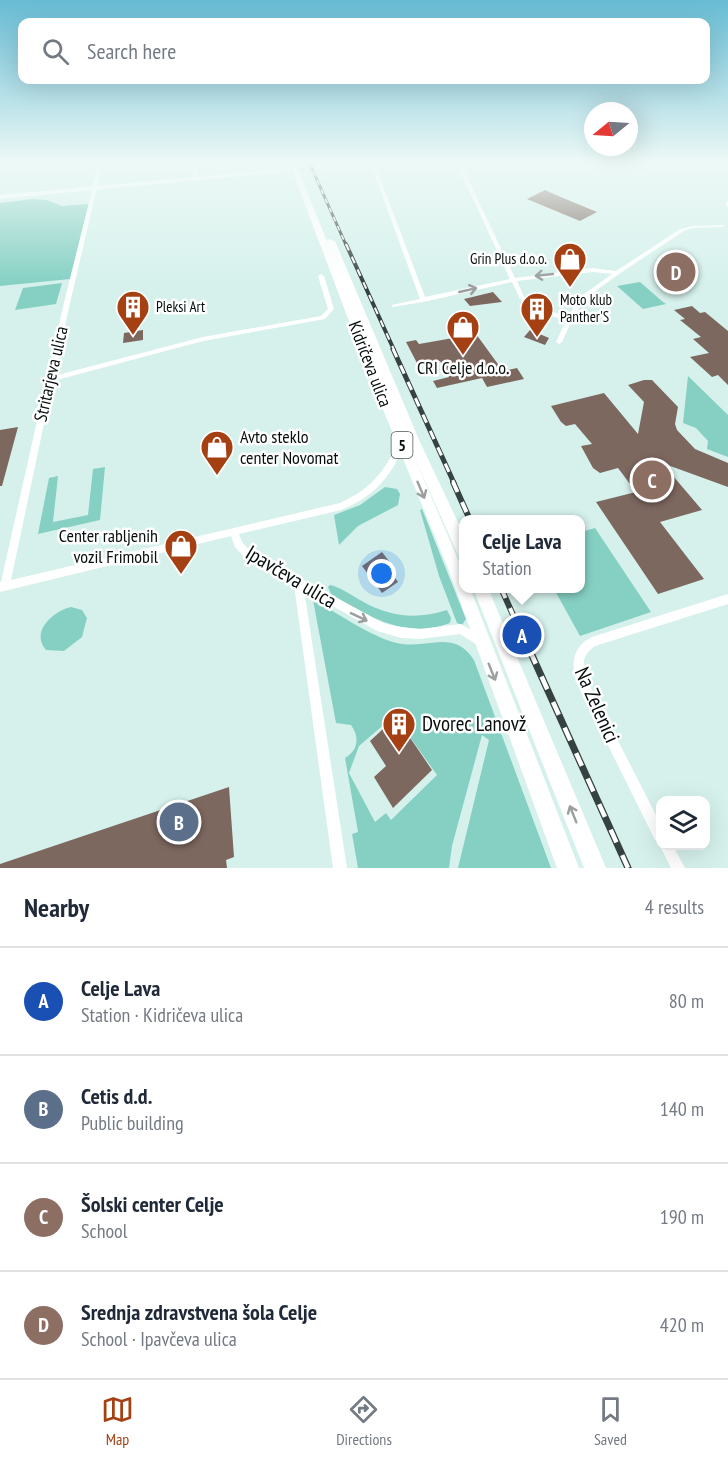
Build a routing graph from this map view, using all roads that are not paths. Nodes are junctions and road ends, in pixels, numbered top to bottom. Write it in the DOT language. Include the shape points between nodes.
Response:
graph roads {
  1 [pos="92,203"];
  2 [pos="306,203"];
  3 [pos="316,203"];
  4 [pos="386,203"];
  5 [pos="477,203"];
  6 [pos="726,226"];
  7 [pos="617,273"];
  8 [pos="321,276"];
  9 [pos="512,279"];
  10 [pos="423,300"];
  11 [pos="394,306"];
  12 [pos="569,320"];
  13 [pos="558,342"];
  14 [pos="49,380"];
  15 [pos="402,444"];
  16 [pos="234,531"];
  17 [pos="459,541"];
  18 [pos="298,580"];
  19 [pos="459,580"];
  20 [pos="2,586"];
  21 [pos="464,593"];
  22 [pos="482,593"];
  23 [pos="728,599"];
  24 [pos="481,642"];
  25 [pos="656,827"];
  26 [pos="668,850"];
  27 [pos="340,868"];
  28 [pos="568,868"];
  29 [pos="595,868"];
  30 [pos="678,868"];
  1 -- 14 [label="street, Stritarjeva ulica"];
  2 -- 15 [label="main road, Kidričeva ulica / 5"];
  3 -- 17 [label="main road, Kidričeva ulica / 5" via="405,422"];
  4 -- 10 [label="street"];
  5 -- 9 [label="street"];
  6 -- 7 [label="street" via="682,230"];
  7 -- 9 [label="street, one-way" via="592,270"];
  7 -- 12 [label="street" via="582,298"];
  8 -- 14 [label="street" via="331,309 323,318 171,347"];
  10 -- 9 [label="street, one-way"];
  9 -- 12 [label="street" via="525,302"];
  10 -- 11 [label="street"];
  12 -- 13 [label="street"];
  14 -- 20 [label="street, Stritarjeva ulica"];
  15 -- 16 [label="street" via="386,475 362,497 341,506"];
  15 -- 19 [label="main road, Kidričeva ulica / 5, one-way"];
  16 -- 18 [label="street, Ipavčeva ulica" via="247,554"];
  16 -- 20 [label="street, Ipavčeva ulica"];
  18 -- 24 [label="street, Ipavčeva ulica, one-way" via="346,610 397,633 420,635 461,629"];
  18 -- 27 [label="street"];
  21 -- 24 [label="main road, Kidričeva ulica / 5, one-way"];
  29 -- 22 [label="main road, one-way"];
  23 -- 25 [label="street, Na Zelenici" via="592,642 581,649 577,660 581,679"];
  24 -- 28 [label="main road, Kidričeva ulica / 5, one-way"];
  26 -- 30 [label="street"];
}
